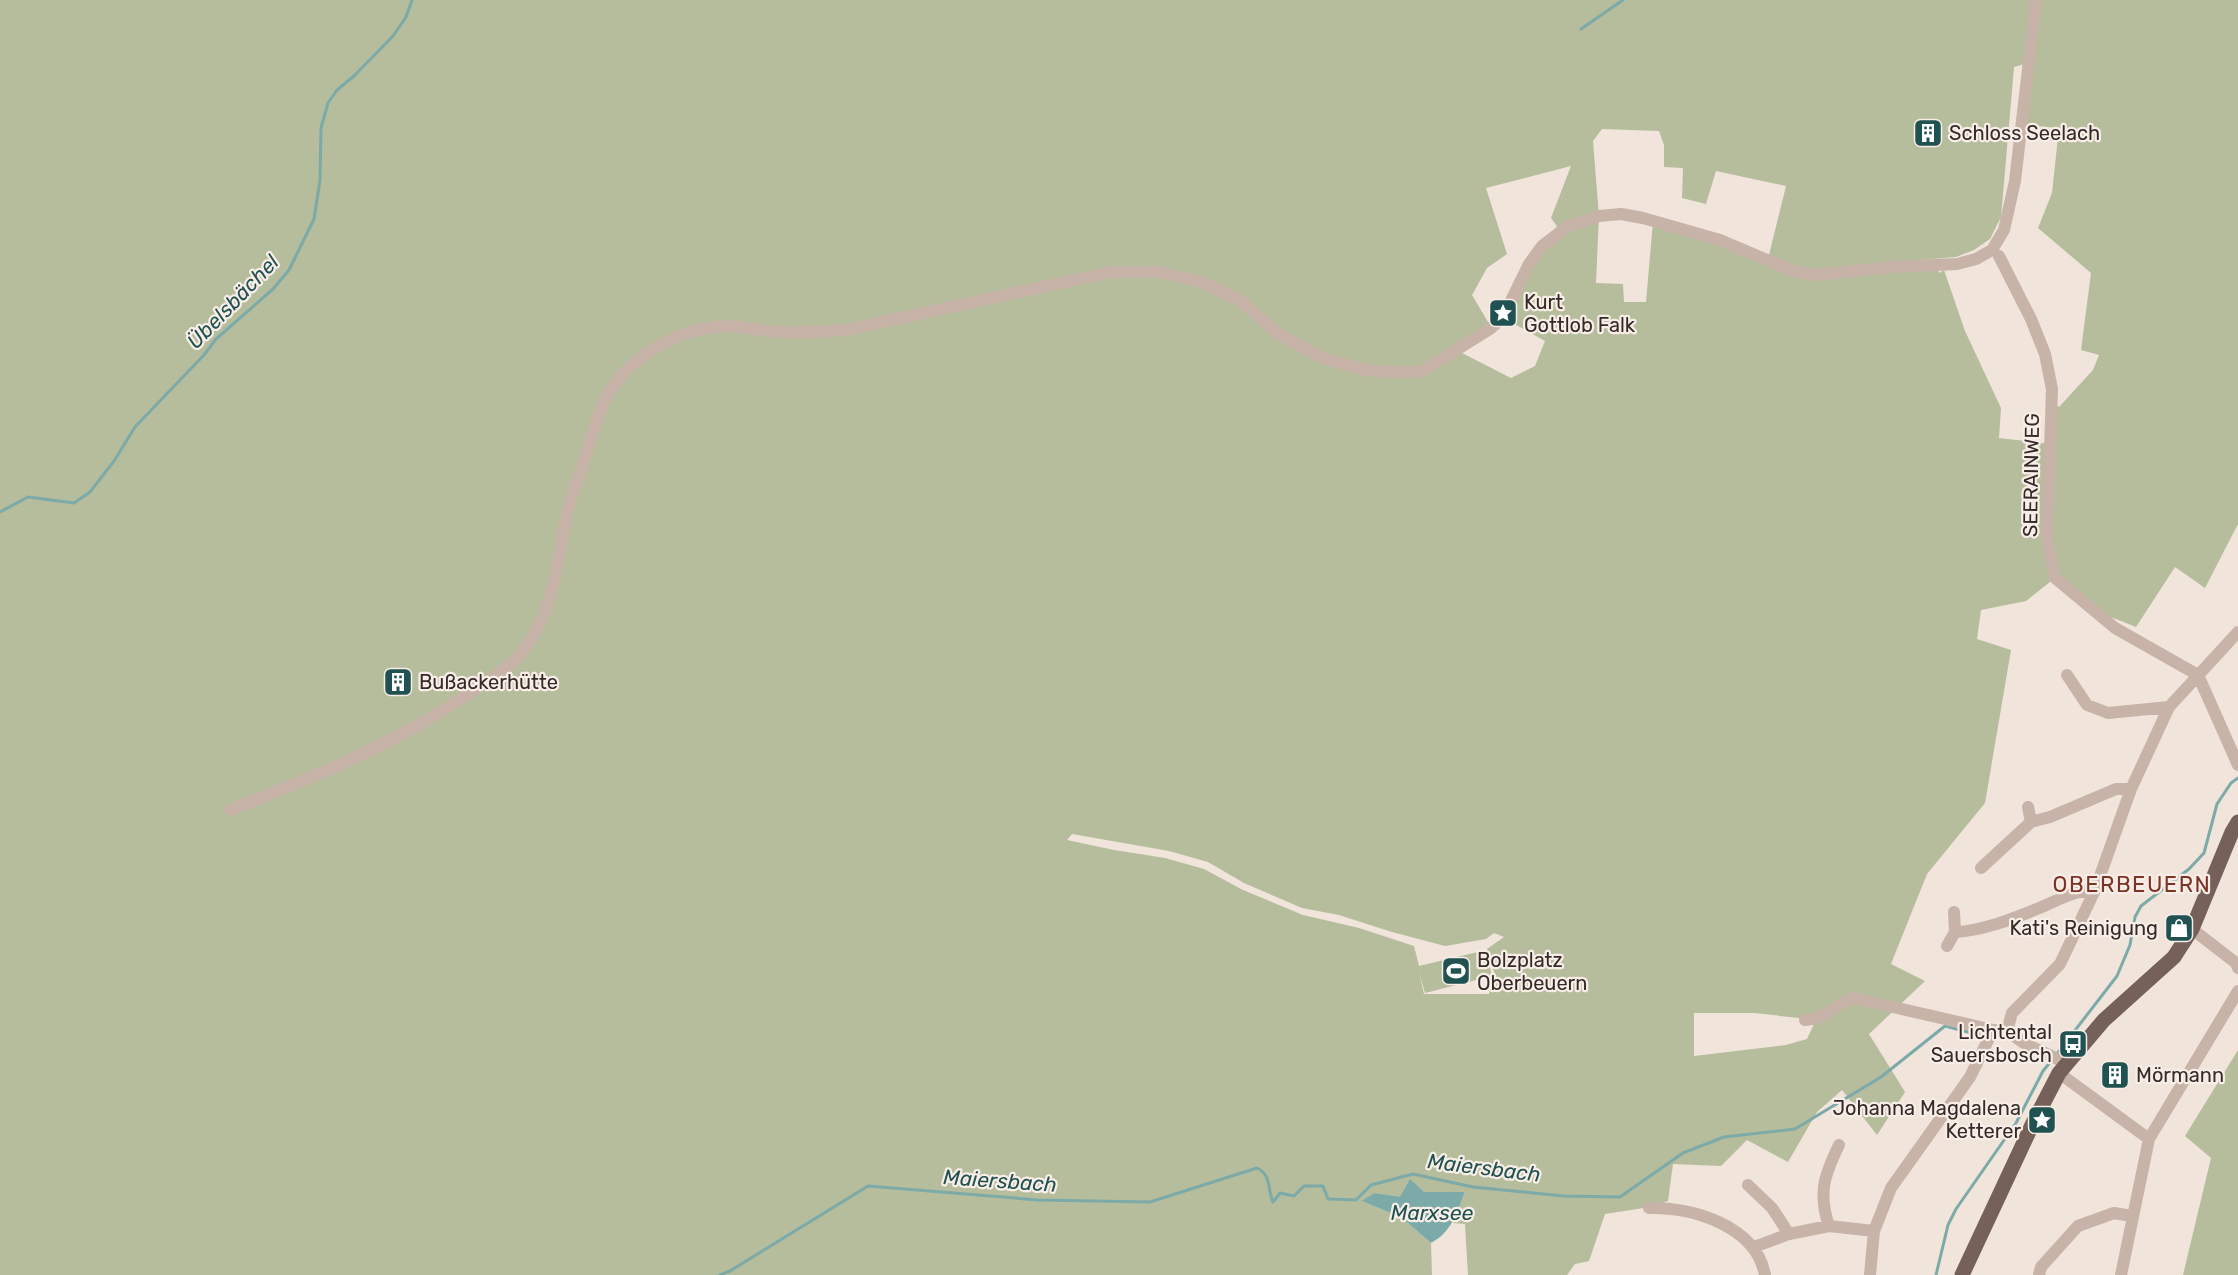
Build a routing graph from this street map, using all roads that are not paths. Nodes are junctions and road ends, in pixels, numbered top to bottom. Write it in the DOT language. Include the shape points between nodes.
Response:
graph roads {
  1 [pos="2036,0"];
  2 [pos="1999,256"];
  3 [pos="2238,632"];
  4 [pos="2067,675"];
  5 [pos="2198,675"];
  6 [pos="2169,707"];
  7 [pos="2238,765"];
  8 [pos="2131,789"];
  9 [pos="2028,807"];
  10 [pos="230,810"];
  11 [pos="2031,822"];
  12 [pos="2238,822"];
  13 [pos="1981,868"];
  14 [pos="2095,890"];
  15 [pos="1954,912"];
  16 [pos="2192,929"];
  17 [pos="1955,932"];
  18 [pos="1947,946"];
  19 [pos="2238,968"];
  20 [pos="2238,991"];
  21 [pos="1806,1020"];
  22 [pos="1993,1030"];
  23 [pos="2007,1031"];
  24 [pos="2058,1062"];
  25 [pos="2149,1139"];
  26 [pos="1839,1145"];
  27 [pos="1748,1185"];
  28 [pos="1649,1208"];
  29 [pos="2132,1216"];
  30 [pos="1829,1226"];
  31 [pos="1874,1231"];
  32 [pos="1789,1234"];
  33 [pos="1754,1247"];
  34 [pos="1765,1275"];
  35 [pos="1870,1275"];
  36 [pos="1962,1275"];
  37 [pos="2039,1275"];
  38 [pos="2121,1275"];
  1 -- 10 [label="street" via="2015,181 2004,230 1992,250 1957,264 1816,275 1793,271 1720,240 1643,218 1599,216 1578,221 1550,239 1529,264 1497,324 1421,372 1366,370 1327,360 1290,342 1226,292 1189,278 1143,270 1111,272 851,329 776,332 733,325 678,336 634,365 603,405 567,512 554,587 542,617 516,658 458,702 357,757"];
  2 -- 5 [label="street, SEERAINWEG" via="2045,354 2052,389 2047,541 2055,578 2115,628"];
  3 -- 5 [label="street"];
  4 -- 6 [label="street" via="2087,705 2108,713"];
  5 -- 6 [label="street"];
  5 -- 7 [label="street"];
  6 -- 8 [label="street"];
  8 -- 11 [label="street" via="2116,789"];
  8 -- 14 [label="street"];
  9 -- 11 [label="street"];
  11 -- 13 [label="street"];
  12 -- 16 [label="main road"];
  14 -- 17 [label="street" via="2080,890 2020,916 1968,932"];
  14 -- 23 [label="street" via="2060,964 2012,1013"];
  15 -- 17 [label="street"];
  16 -- 19 [label="street"];
  16 -- 24 [label="main road" via="2174,957"];
  17 -- 18 [label="street"];
  20 -- 25 [label="street"];
  21 -- 22 [label="street" via="1816,1020 1854,998"];
  22 -- 23 [label="street"];
  22 -- 31 [label="street" via="1970,1077 1891,1188"];
  23 -- 24 [label="street"];
  24 -- 25 [label="street"];
  24 -- 36 [label="main road"];
  25 -- 29 [label="street"];
  26 -- 30 [label="street" via="1826,1171 1822,1207"];
  27 -- 32 [label="street" via="1772,1208"];
  28 -- 33 [label="street" via="1694,1213 1724,1224"];
  29 -- 37 [label="street" via="2114,1213 2078,1226 2041,1267"];
  29 -- 38 [label="street"];
  30 -- 31 [label="street"];
  30 -- 32 [label="street"];
  31 -- 35 [label="street"];
  32 -- 33 [label="street"];
  33 -- 34 [label="street"];
}
